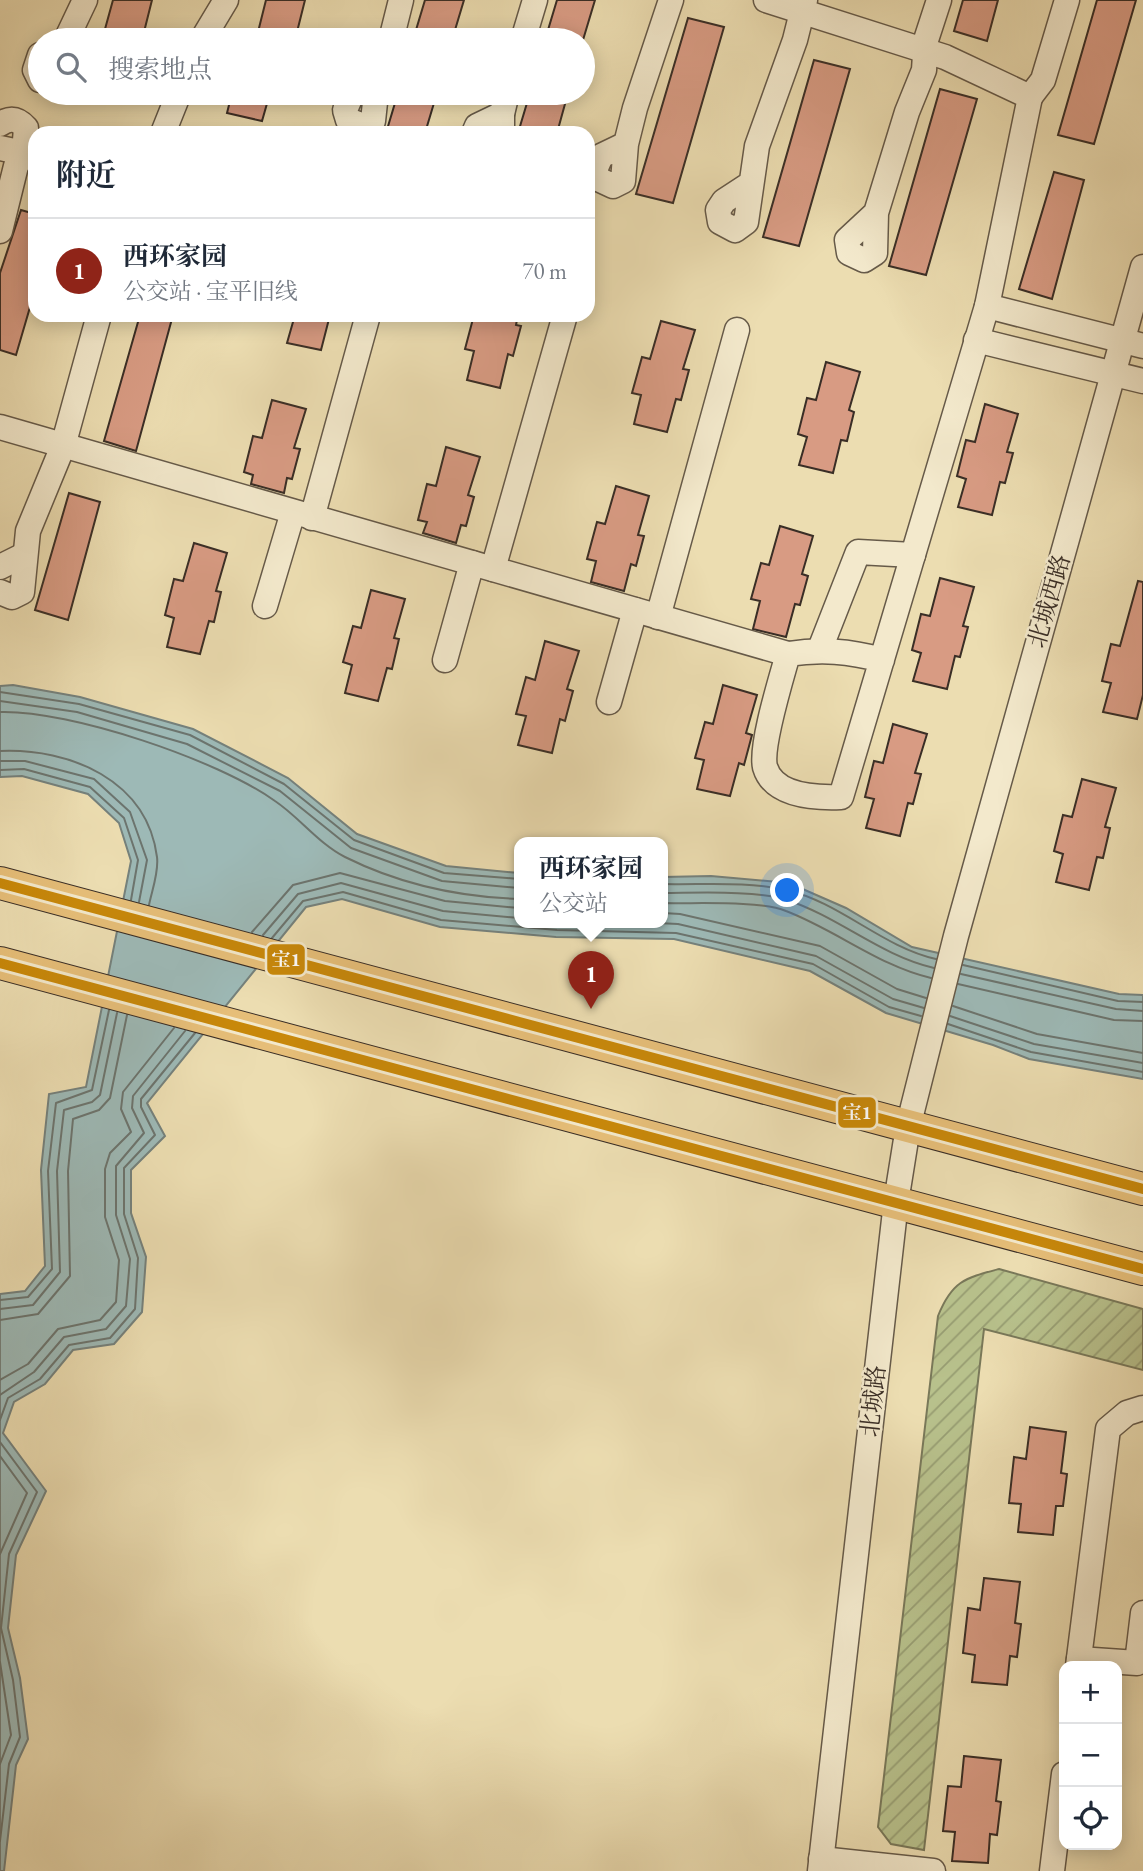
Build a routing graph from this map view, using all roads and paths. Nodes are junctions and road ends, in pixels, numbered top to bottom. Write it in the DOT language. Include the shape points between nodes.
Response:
graph roads {
  1 [pos="85,0"];
  2 [pos="226,0"];
  3 [pos="401,0"];
  4 [pos="535,0"];
  5 [pos="671,0"];
  6 [pos="766,0"];
  7 [pos="939,0"];
  8 [pos="1067,0"];
  9 [pos="803,5"];
  10 [pos="72,28"];
  11 [pos="209,28"];
  12 [pos="394,28"];
  13 [pos="527,28"];
  14 [pos="927,51"];
  15 [pos="1030,97"];
  16 [pos="174,105"];
  17 [pos="347,105"];
  18 [pos="375,105"];
  19 [pos="504,113"];
  20 [pos="0,124"];
  21 [pos="166,126"];
  22 [pos="363,126"];
  23 [pos="363,126"];
  24 [pos="477,126"];
  25 [pos="626,145"];
  26 [pos="12,151"];
  27 [pos="750,184"];
  28 [pos="876,213"];
  29 [pos="0,230"];
  30 [pos="1143,267"];
  31 [pos="987,306"];
  32 [pos="97,322"];
  33 [pos="366,322"];
  34 [pos="563,322"];
  35 [pos="737,330"];
  36 [pos="976,340"];
  37 [pos="1133,343"];
  38 [pos="1113,374"];
  39 [pos="1143,381"];
  40 [pos="0,427"];
  41 [pos="63,446"];
  42 [pos="302,515"];
  43 [pos="24,555"];
  44 [pos="913,555"];
  45 [pos="482,566"];
  46 [pos="0,567"];
  47 [pos="0,592"];
  48 [pos="265,606"];
  49 [pos="646,613"];
  50 [pos="820,649"];
  51 [pos="788,654"];
  52 [pos="444,660"];
  53 [pos="881,660"];
  54 [pos="609,702"];
  55 [pos="0,883"];
  56 [pos="956,936"];
  57 [pos="0,963"];
  58 [pos="908,1128"];
  59 [pos="1143,1189"];
  60 [pos="896,1202"];
  61 [pos="1143,1269"];
  62 [pos="1143,1408"];
  63 [pos="1143,1613"];
  64 [pos="1078,1661"];
  65 [pos="1137,1663"];
  66 [pos="1062,1787"];
  67 [pos="821,1865"];
  68 [pos="933,1871"];
  69 [pos="1052,1871"];
  1 -- 10 [label="street"];
  2 -- 11 [label="street"];
  3 -- 12 [label="street"];
  4 -- 13 [label="street"];
  5 -- 25 [label="street"];
  6 -- 9 [label="street"];
  7 -- 14 [label="street"];
  8 -- 15 [label="street" via="1043,79"];
  9 -- 14 [label="street"];
  9 -- 27 [label="street" via="757,146"];
  14 -- 15 [label="street"];
  14 -- 28 [label="street"];
  15 -- 31 [label="street"];
  16 -- 21 [label="street"];
  17 -- 22 [label="street" via="348,120"];
  18 -- 23 [label="street" via="373,121"];
  19 -- 24 [label="street"];
  20 -- 26 [label="street" via="8,119 20,121 26,128"];
  26 -- 29 [label="street" via="16,166"];
  30 -- 37 [label="street, 北城西路"];
  31 -- 36 [label="street"];
  31 -- 37 [label="street"];
  32 -- 41 [label="street"];
  33 -- 42 [label="street"];
  34 -- 45 [label="street"];
  35 -- 49 [label="street"];
  36 -- 38 [label="street"];
  36 -- 44 [label="street"];
  37 -- 38 [label="street, 北城西路"];
  38 -- 39 [label="street"];
  38 -- 56 [label="street, 北城西路"];
  40 -- 41 [label="street"];
  41 -- 42 [label="street"];
  41 -- 43 [label="street" via="28,531"];
  42 -- 45 [label="street"];
  42 -- 48 [label="street"];
  43 -- 46 [label="street"];
  43 -- 47 [label="street" via="22,592 12,597"];
  44 -- 50 [label="street" via="858,552"];
  44 -- 53 [label="street"];
  45 -- 49 [label="street"];
  45 -- 52 [label="street"];
  49 -- 51 [label="street"];
  49 -- 54 [label="street"];
  50 -- 51 [label="street"];
  50 -- 53 [label="street"];
  51 -- 53 [label="street" via="771,716 765,766 779,787 815,798 841,797"];
  55 -- 58 [label="main road"];
  56 -- 58 [label="street, 北城路"];
  57 -- 60 [label="main road"];
  58 -- 59 [label="main road"];
  58 -- 60 [label="street, 北城路"];
  60 -- 61 [label="main road"];
  60 -- 67 [label="street, 北城路"];
  62 -- 64 [label="street" via="1127,1413 1108,1429"];
  63 -- 65 [label="street"];
  66 -- 69 [label="street"];
  67 -- 68 [label="street"];
}
